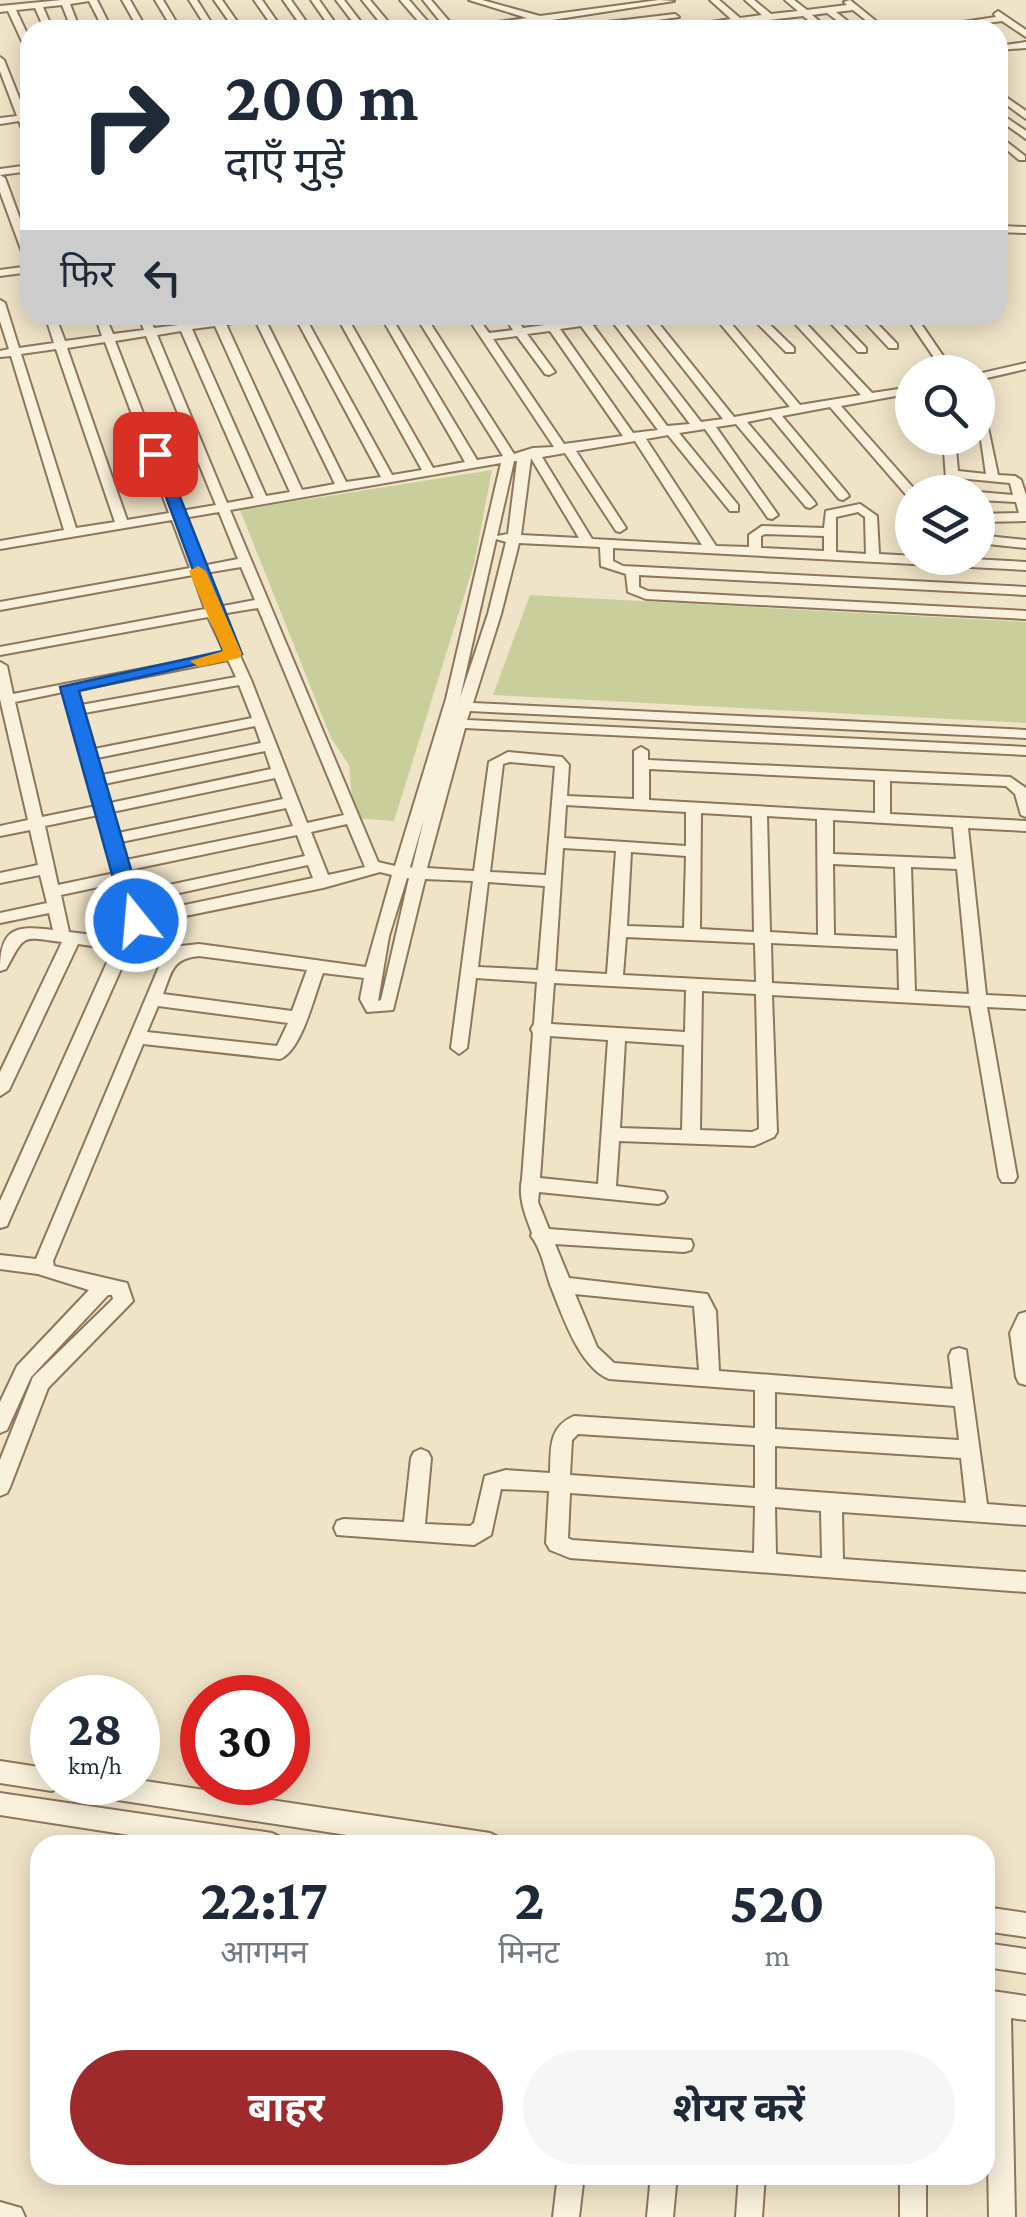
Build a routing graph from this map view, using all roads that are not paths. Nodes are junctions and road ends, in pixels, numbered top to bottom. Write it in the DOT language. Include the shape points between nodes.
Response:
graph roads {
  1 [pos="77,0"];
  2 [pos="86,0"];
  3 [pos="340,0"];
  4 [pos="366,0"];
  5 [pos="404,0"];
  6 [pos="427,0"];
  7 [pos="475,0"];
  8 [pos="524,0"];
  9 [pos="714,0"];
  10 [pos="749,0"];
  11 [pos="788,0"];
  12 [pos="816,0"];
  13 [pos="845,0"];
  14 [pos="670,1"];
  15 [pos="64,2"];
  16 [pos="41,3"];
  17 [pos="621,3"];
  18 [pos="489,4"];
  19 [pos="855,7"];
  20 [pos="5,9"];
  21 [pos="829,10"];
  22 [pos="805,13"];
  23 [pos="686,16"];
  24 [pos="769,17"];
  25 [pos="548,18"];
  26 [pos="355,20"];
  27 [pos="383,20"];
  28 [pos="422,20"];
  29 [pos="446,20"];
  30 [pos="534,20"];
  31 [pos="553,20"];
  32 [pos="640,20"];
  33 [pos="690,20"];
  34 [pos="737,20"];
  35 [pos="746,20"];
  36 [pos="814,20"];
  37 [pos="842,20"];
  38 [pos="871,20"];
  39 [pos="976,20"];
  40 [pos="1006,20"];
  41 [pos="1008,21"];
  42 [pos="1014,26"];
  43 [pos="1008,27"];
  44 [pos="20,34"];
  45 [pos="1026,34"];
  46 [pos="0,60"];
  47 [pos="10,83"];
  48 [pos="1008,146"];
  49 [pos="1022,158"];
  50 [pos="0,175"];
  51 [pos="20,232"];
  52 [pos="0,304"];
  53 [pos="54,325"];
  54 [pos="104,325"];
  55 [pos="147,325"];
  56 [pos="171,325"];
  57 [pos="185,325"];
  58 [pos="221,325"];
  59 [pos="266,325"];
  60 [pos="304,325"];
  61 [pos="347,325"];
  62 [pos="391,325"];
  63 [pos="427,325"];
  64 [pos="478,325"];
  65 [pos="515,325"];
  66 [pos="560,325"];
  67 [pos="587,325"];
  68 [pos="621,325"];
  69 [pos="654,325"];
  70 [pos="726,325"];
  71 [pos="764,325"];
  72 [pos="802,325"];
  73 [pos="838,325"];
  74 [pos="873,325"];
  75 [pos="918,325"];
  76 [pos="553,327"];
  77 [pos="150,332"];
  78 [pos="520,332"];
  79 [pos="487,337"];
  80 [pos="110,338"];
  81 [pos="61,346"];
  82 [pos="893,346"];
  83 [pos="934,346"];
  84 [pos="790,350"];
  85 [pos="862,350"];
  86 [pos="15,352"];
  87 [pos="0,354"];
  88 [pos="939,355"];
  89 [pos="947,355"];
  90 [pos="1026,366"];
  91 [pos="549,372"];
  92 [pos="995,372"];
  93 [pos="895,393"];
  94 [pos="870,397"];
  95 [pos="832,404"];
  96 [pos="798,410"];
  97 [pos="774,413"];
  98 [pos="734,420"];
  99 [pos="703,424"];
  100 [pos="666,430"];
  101 [pos="633,435"];
  102 [pos="564,447"];
  103 [pos="522,454"];
  104 [pos="950,455"];
  105 [pos="472,463"];
  106 [pos="428,471"];
  107 [pos="952,474"];
  108 [pos="895,475"];
  109 [pos="972,475"];
  110 [pos="995,477"];
  111 [pos="388,478"];
  112 [pos="342,486"];
  113 [pos="297,493"];
  114 [pos="843,496"];
  115 [pos="995,497"];
  116 [pos="262,499"];
  117 [pos="1022,499"];
  118 [pos="810,504"];
  119 [pos="224,507"];
  120 [pos="734,508"];
  121 [pos="772,514"];
  122 [pos="178,515"];
  123 [pos="995,518"];
  124 [pos="1025,518"];
  125 [pos="122,524"];
  126 [pos="620,528"];
  127 [pos="830,532"];
  128 [pos="71,533"];
  129 [pos="490,538"];
  130 [pos="513,539"];
  131 [pos="995,541"];
  132 [pos="588,543"];
  133 [pos="606,544"];
  134 [pos="1026,544"];
  135 [pos="0,545"];
  136 [pos="712,550"];
  137 [pos="755,552"];
  138 [pos="830,557"];
  139 [pos="873,560"];
  140 [pos="895,560"];
  141 [pos="246,562"];
  142 [pos="995,565"];
  143 [pos="1026,566"];
  144 [pos="198,570"];
  145 [pos="632,570"];
  146 [pos="963,575"];
  147 [pos="833,581"];
  148 [pos="965,588"];
  149 [pos="1026,592"];
  150 [pos="261,603"];
  151 [pos="0,606"];
  152 [pos="832,606"];
  153 [pos="213,612"];
  154 [pos="965,614"];
  155 [pos="1026,616"];
  156 [pos="0,651"];
  157 [pos="233,654"];
  158 [pos="0,666"];
  159 [pos="244,680"];
  160 [pos="69,687"];
  161 [pos="7,699"];
  162 [pos="76,710"];
  163 [pos="454,715"];
  164 [pos="260,721"];
  165 [pos="1026,734"];
  166 [pos="8,736"];
  167 [pos="269,746"];
  168 [pos="1026,751"];
  169 [pos="88,755"];
  170 [pos="280,772"];
  171 [pos="882,776"];
  172 [pos="94,781"];
  173 [pos="559,800"];
  174 [pos="292,802"];
  175 [pos="642,805"];
  176 [pos="694,808"];
  177 [pos="103,810"];
  178 [pos="759,812"];
  179 [pos="1026,812"];
  180 [pos="824,815"];
  181 [pos="354,818"];
  182 [pos="883,818"];
  183 [pos="960,822"];
  184 [pos="36,823"];
  185 [pos="1026,826"];
  186 [pos="302,829"];
  187 [pos="0,830"];
  188 [pos="111,838"];
  189 [pos="555,842"];
  190 [pos="624,847"];
  191 [pos="694,851"];
  192 [pos="314,859"];
  193 [pos="825,859"];
  194 [pos="903,861"];
  195 [pos="964,864"];
  196 [pos="375,866"];
  197 [pos="46,868"];
  198 [pos="120,872"];
  199 [pos="400,872"];
  200 [pos="420,874"];
  201 [pos="480,877"];
  202 [pos="0,878"];
  203 [pos="552,881"];
  204 [pos="323,883"];
  205 [pos="54,898"];
  206 [pos="128,899"];
  207 [pos="0,918"];
  208 [pos="619,931"];
  209 [pos="692,933"];
  210 [pos="68,936"];
  211 [pos="763,936"];
  212 [pos="826,940"];
  213 [pos="124,943"];
  214 [pos="906,944"];
  215 [pos="181,952"];
  216 [pos="0,965"];
  217 [pos="317,966"];
  218 [pos="467,972"];
  219 [pos="374,974"];
  220 [pos="543,976"];
  221 [pos="615,979"];
  222 [pos="694,983"];
  223 [pos="764,988"];
  224 [pos="907,997"];
  225 [pos="153,999"];
  226 [pos="978,1001"];
  227 [pos="1026,1003"];
  228 [pos="298,1018"];
  229 [pos="539,1028"];
  230 [pos="616,1034"];
  231 [pos="137,1038"];
  232 [pos="693,1039"];
  233 [pos="459,1048"];
  234 [pos="0,1090"];
  235 [pos="610,1134"];
  236 [pos="692,1137"];
  237 [pos="1008,1177"];
  238 [pos="528,1184"];
  239 [pos="607,1190"];
  240 [pos="658,1196"];
  241 [pos="0,1221"];
  242 [pos="540,1236"];
  243 [pos="684,1244"];
  244 [pos="0,1262"];
  245 [pos="44,1267"];
  246 [pos="560,1285"];
  247 [pos="104,1287"];
  248 [pos="1026,1320"];
  249 [pos="959,1356"];
  250 [pos="1026,1376"];
  251 [pos="708,1378"];
  252 [pos="765,1383"];
  253 [pos="964,1398"];
  254 [pos="0,1424"];
  255 [pos="765,1437"];
  256 [pos="971,1450"];
  257 [pos="421,1458"];
  258 [pos="559,1483"];
  259 [pos="0,1487"];
  260 [pos="765,1498"];
  261 [pos="831,1503"];
  262 [pos="978,1512"];
  263 [pos="1026,1516"];
  264 [pos="344,1528"];
  265 [pos="414,1531"];
  266 [pos="765,1563"];
  267 [pos="833,1568"];
  268 [pos="1026,1582"];
  269 [pos="0,1772"];
  270 [pos="30,1777"];
  271 [pos="160,1795"];
  272 [pos="0,1804"];
  273 [pos="206,1835"];
  274 [pos="424,1835"];
  275 [pos="995,1920"];
  276 [pos="1026,1925"];
  277 [pos="995,1957"];
  278 [pos="1026,1962"];
  279 [pos="995,2004"];
  280 [pos="1026,2008"];
  281 [pos="995,2132"];
  282 [pos="570,2185"];
  283 [pos="663,2185"];
  284 [pos="751,2185"];
  285 [pos="913,2185"];
  286 [pos="0,2215"];
  287 [pos="12,2217"];
  288 [pos="566,2217"];
  289 [pos="660,2217"];
  290 [pos="749,2217"];
  291 [pos="912,2217"];
  292 [pos="1002,2217"];
  1 -- 2 [label="street"];
  1 -- 15 [label="street"];
  3 -- 26 [label="street"];
  4 -- 27 [label="street"];
  5 -- 28 [label="street"];
  6 -- 29 [label="street"];
  7 -- 18 [label="street"];
  8 -- 18 [label="street"];
  9 -- 34 [label="street"];
  10 -- 24 [label="street"];
  11 -- 22 [label="street"];
  12 -- 21 [label="street"];
  13 -- 19 [label="street"];
  14 -- 17 [label="street"];
  14 -- 23 [label="street"];
  15 -- 16 [label="street"];
  16 -- 20 [label="street"];
  17 -- 25 [label="street"];
  17 -- 32 [label="street"];
  18 -- 25 [label="street"];
  19 -- 21 [label="street"];
  19 -- 38 [label="street"];
  20 -- 44 [label="street"];
  21 -- 22 [label="street"];
  21 -- 37 [label="street"];
  22 -- 24 [label="street"];
  22 -- 36 [label="street"];
  23 -- 32 [label="street"];
  23 -- 33 [label="street"];
  24 -- 35 [label="street"];
  25 -- 30 [label="street"];
  25 -- 31 [label="street"];
  39 -- 40 [label="street"];
  41 -- 42 [label="street"];
  42 -- 43 [label="street"];
  42 -- 45 [label="street"];
  46 -- 47 [label="street"];
  48 -- 49 [label="street"];
  50 -- 51 [label="street"];
  52 -- 86 [label="street"];
  53 -- 81 [label="street"];
  54 -- 80 [label="street"];
  55 -- 77 [label="street"];
  56 -- 77 [label="street"];
  57 -- 116 [label="street"];
  58 -- 113 [label="street"];
  59 -- 112 [label="street"];
  60 -- 111 [label="street"];
  61 -- 106 [label="street"];
  62 -- 105 [label="street"];
  63 -- 103 [label="street"];
  64 -- 79 [label="street"];
  65 -- 78 [label="street"];
  66 -- 76 [label="street"];
  67 -- 100 [label="street"];
  68 -- 99 [label="street"];
  69 -- 98 [label="street"];
  70 -- 96 [label="street"];
  71 -- 84 [label="street"];
  72 -- 94 [label="street"];
  73 -- 85 [label="street"];
  74 -- 82 [label="street"];
  75 -- 83 [label="street"];
  76 -- 78 [label="street"];
  76 -- 101 [label="street"];
  77 -- 80 [label="street"];
  77 -- 119 [label="street"];
  78 -- 79 [label="street"];
  78 -- 91 [label="street"];
  79 -- 102 [label="street"];
  80 -- 81 [label="street"];
  80 -- 122 [label="street"];
  81 -- 86 [label="street"];
  81 -- 125 [label="street"];
  83 -- 88 [label="street"];
  83 -- 89 [label="street"];
  86 -- 87 [label="street"];
  86 -- 128 [label="street"];
  90 -- 92 [label="street"];
  93 -- 94 [label="street"];
  94 -- 95 [label="street"];
  95 -- 96 [label="street"];
  95 -- 108 [label="street"];
  96 -- 97 [label="street"];
  97 -- 98 [label="street"];
  97 -- 114 [label="street"];
  98 -- 99 [label="street"];
  98 -- 118 [label="street"];
  99 -- 100 [label="street"];
  99 -- 121 [label="street"];
  100 -- 101 [label="street"];
  100 -- 120 [label="street"];
  101 -- 102 [label="street"];
  101 -- 136 [label="street"];
  102 -- 103 [label="street"];
  102 -- 126 [label="street"];
  103 -- 105 [label="street"];
  103 -- 129 [label="street"];
  103 -- 130 [label="street" via="523,494"];
  103 -- 132 [label="street"];
  104 -- 107 [label="street"];
  105 -- 106 [label="street"];
  106 -- 111 [label="street"];
  107 -- 109 [label="street"];
  110 -- 117 [label="street" via="1015,480"];
  111 -- 112 [label="street"];
  112 -- 113 [label="street"];
  113 -- 116 [label="street"];
  115 -- 117 [label="street"];
  116 -- 119 [label="street"];
  117 -- 124 [label="street"];
  119 -- 122 [label="street"];
  119 -- 141 [label="street"];
  122 -- 125 [label="street"];
  122 -- 144 [label="street"];
  123 -- 124 [label="street"];
  125 -- 128 [label="street"];
  127 -- 137 [label="street" via="762,530 755,535"];
  127 -- 138 [label="street"];
  127 -- 139 [label="street" via="832,511 864,510 871,516"];
  128 -- 135 [label="street"];
  129 -- 130 [label="street"];
  129 -- 163 [label="street"];
  130 -- 132 [label="street"];
  130 -- 163 [label="street"];
  131 -- 134 [label="street"];
  132 -- 133 [label="street"];
  133 -- 136 [label="street"];
  133 -- 145 [label="street" via="609,566"];
  136 -- 137 [label="street"];
  137 -- 138 [label="street"];
  138 -- 139 [label="street"];
  139 -- 140 [label="street"];
  141 -- 144 [label="street"];
  141 -- 150 [label="street"];
  142 -- 143 [label="street"];
  144 -- 151 [label="street"];
  144 -- 153 [label="street"];
  145 -- 147 [label="street"];
  145 -- 152 [label="street" via="632,589 639,594"];
  146 -- 148 [label="street"];
  147 -- 148 [label="street"];
  147 -- 152 [label="street"];
  148 -- 149 [label="street"];
  148 -- 154 [label="street"];
  150 -- 153 [label="street"];
  150 -- 181 [label="street"];
  152 -- 154 [label="street"];
  153 -- 156 [label="street"];
  153 -- 157 [label="street"];
  154 -- 155 [label="street"];
  157 -- 159 [label="street"];
  157 -- 160 [label="street"];
  158 -- 161 [label="street"];
  159 -- 162 [label="street"];
  159 -- 164 [label="street"];
  160 -- 161 [label="street"];
  160 -- 162 [label="street"];
  161 -- 166 [label="street"];
  162 -- 169 [label="street"];
  163 -- 165 [label="street"];
  163 -- 168 [label="street"];
  163 -- 199 [label="street"];
  163 -- 200 [label="street"];
  164 -- 167 [label="street"];
  164 -- 169 [label="street"];
  166 -- 184 [label="street"];
  167 -- 170 [label="street"];
  167 -- 172 [label="street"];
  169 -- 172 [label="street"];
  170 -- 174 [label="street"];
  170 -- 177 [label="street"];
  171 -- 175 [label="street" via="641,758"];
  171 -- 179 [label="street" via="1010,782 1022,792"];
  171 -- 182 [label="street"];
  172 -- 177 [label="street"];
  173 -- 175 [label="street"];
  173 -- 189 [label="street"];
  173 -- 201 [label="street" via="560,762 497,759"];
  174 -- 186 [label="street"];
  174 -- 188 [label="street"];
  175 -- 176 [label="street"];
  176 -- 178 [label="street"];
  176 -- 191 [label="street"];
  177 -- 184 [label="street"];
  177 -- 188 [label="street"];
  178 -- 180 [label="street"];
  178 -- 211 [label="street"];
  180 -- 182 [label="street"];
  180 -- 193 [label="street"];
  181 -- 186 [label="street"];
  181 -- 196 [label="street"];
  182 -- 183 [label="street"];
  183 -- 185 [label="street"];
  183 -- 195 [label="street"];
  184 -- 187 [label="street"];
  184 -- 197 [label="street"];
  186 -- 192 [label="street"];
  186 -- 198 [label="street"];
  188 -- 198 [label="street"];
  189 -- 190 [label="street"];
  189 -- 203 [label="street"];
  190 -- 191 [label="street"];
  190 -- 208 [label="street"];
  191 -- 209 [label="street"];
  192 -- 204 [label="street"];
  192 -- 206 [label="street"];
  193 -- 194 [label="street"];
  193 -- 212 [label="street"];
  194 -- 195 [label="street"];
  194 -- 214 [label="street"];
  195 -- 226 [label="street"];
  196 -- 199 [label="street"];
  196 -- 204 [label="street"];
  197 -- 202 [label="street"];
  197 -- 205 [label="street"];
  198 -- 205 [label="street"];
  198 -- 206 [label="street"];
  199 -- 200 [label="street"];
  199 -- 219 [label="street"];
  200 -- 201 [label="street"];
  200 -- 219 [label="street" via="390,1000 380,1008 368,1004"];
  201 -- 203 [label="street"];
  201 -- 218 [label="street"];
  203 -- 220 [label="street"];
  204 -- 206 [label="street" via="141,922"];
  205 -- 207 [label="street"];
  205 -- 210 [label="street"];
  208 -- 209 [label="street"];
  208 -- 221 [label="street"];
  209 -- 211 [label="street"];
  210 -- 213 [label="street"];
  210 -- 216 [label="street" via="18,934"];
  210 -- 234 [label="street"];
  211 -- 212 [label="street"];
  211 -- 223 [label="street"];
  212 -- 214 [label="street"];
  213 -- 215 [label="street"];
  213 -- 241 [label="street"];
  214 -- 224 [label="street"];
  215 -- 217 [label="street"];
  215 -- 225 [label="street" via="169,960"];
  217 -- 219 [label="street"];
  217 -- 228 [label="street"];
  218 -- 220 [label="street"];
  218 -- 233 [label="street"];
  220 -- 221 [label="street"];
  220 -- 229 [label="street"];
  221 -- 222 [label="street"];
  222 -- 223 [label="street"];
  222 -- 232 [label="street"];
  223 -- 224 [label="street"];
  223 -- 236 [label="street" via="768,1132 754,1140"];
  224 -- 226 [label="street"];
  225 -- 228 [label="street"];
  225 -- 231 [label="street"];
  226 -- 227 [label="street"];
  226 -- 237 [label="street"];
  228 -- 231 [label="street" via="287,1046 274,1054"];
  229 -- 230 [label="street"];
  229 -- 238 [label="street"];
  230 -- 232 [label="street"];
  230 -- 235 [label="street"];
  231 -- 245 [label="street"];
  232 -- 236 [label="street"];
  235 -- 236 [label="street"];
  235 -- 239 [label="street"];
  238 -- 239 [label="street"];
  238 -- 242 [label="street"];
  239 -- 240 [label="street"];
  242 -- 243 [label="street"];
  242 -- 246 [label="street"];
  244 -- 245 [label="street"];
  245 -- 247 [label="street"];
  246 -- 251 [label="street" via="599,1366"];
  246 -- 251 [label="street" via="700,1299"];
  247 -- 254 [label="street" via="24,1372"];
  247 -- 259 [label="street" via="120,1288 124,1302 40,1384"];
  248 -- 250 [label="street" via="1020,1333"];
  249 -- 253 [label="street"];
  251 -- 252 [label="street"];
  252 -- 253 [label="street"];
  252 -- 255 [label="street"];
  253 -- 256 [label="street"];
  255 -- 256 [label="street"];
  255 -- 258 [label="street" via="574,1425 563,1431"];
  255 -- 260 [label="street"];
  256 -- 262 [label="street"];
  257 -- 265 [label="street"];
  258 -- 260 [label="street"];
  258 -- 265 [label="street" via="492,1482 484,1528 474,1536"];
  258 -- 266 [label="street" via="556,1537 562,1547"];
  260 -- 261 [label="street"];
  260 -- 266 [label="street"];
  261 -- 262 [label="street"];
  261 -- 267 [label="street"];
  262 -- 263 [label="street"];
  264 -- 265 [label="street"];
  266 -- 267 [label="street"];
  267 -- 268 [label="street"];
  269 -- 270 [label="street"];
  271 -- 274 [label="street"];
  272 -- 273 [label="street"];
  275 -- 276 [label="street"];
  277 -- 278 [label="street"];
  279 -- 280 [label="street"];
  281 -- 292 [label="street"];
  282 -- 288 [label="street"];
  283 -- 289 [label="street"];
  284 -- 290 [label="street"];
  285 -- 291 [label="street"];
  286 -- 287 [label="street"];
}
